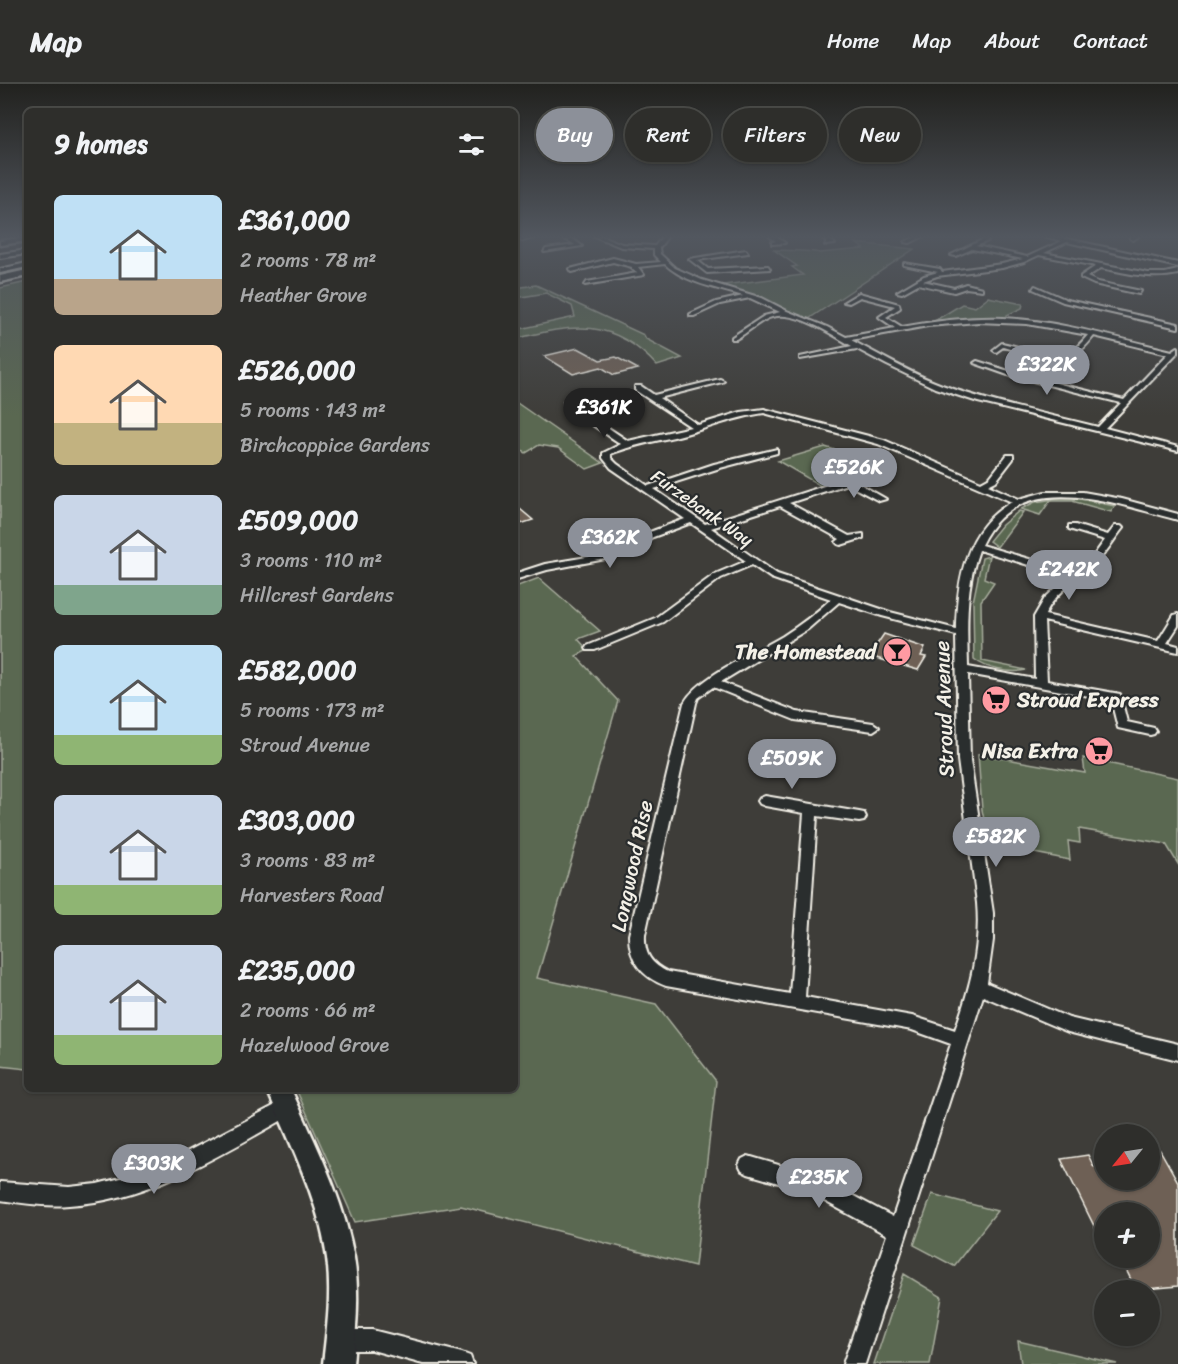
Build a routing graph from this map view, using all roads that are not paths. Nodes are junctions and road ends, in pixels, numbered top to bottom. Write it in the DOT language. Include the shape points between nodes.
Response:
graph roads {
  1 [pos="750,296"];
  2 [pos="858,296"];
  3 [pos="862,296"];
  4 [pos="1053,296"];
  5 [pos="847,302"];
  6 [pos="785,312"];
  7 [pos="692,315"];
  8 [pos="1178,326"];
  9 [pos="902,330"];
  10 [pos="1092,335"];
  11 [pos="734,338"];
  12 [pos="846,339"];
  13 [pos="857,347"];
  14 [pos="996,350"];
  15 [pos="1175,351"];
  16 [pos="802,358"];
  17 [pos="976,363"];
  18 [pos="720,381"];
  19 [pos="638,391"];
  20 [pos="653,397"];
  21 [pos="1125,402"];
  22 [pos="567,404"];
  23 [pos="696,427"];
  24 [pos="1099,430"];
  25 [pos="627,444"];
  26 [pos="1178,449"];
  27 [pos="774,451"];
  28 [pos="996,457"];
  29 [pos="838,476"];
  30 [pos="848,481"];
  31 [pos="983,485"];
  32 [pos="646,489"];
  33 [pos="882,499"];
  34 [pos="1019,502"];
  35 [pos="782,503"];
  36 [pos="1178,517"];
  37 [pos="691,520"];
  38 [pos="1072,527"];
  39 [pos="702,528"];
  40 [pos="1118,528"];
  41 [pos="860,536"];
  42 [pos="1110,539"];
  43 [pos="975,546"];
  44 [pos="751,562"];
  45 [pos="518,576"];
  46 [pos="1076,576"];
  47 [pos="837,598"];
  48 [pos="1039,616"];
  49 [pos="1178,617"];
  50 [pos="962,633"];
  51 [pos="1162,644"];
  52 [pos="591,648"];
  53 [pos="1178,649"];
  54 [pos="962,669"];
  55 [pos="713,683"];
  56 [pos="1041,684"];
  57 [pos="873,727"];
  58 [pos="1150,731"];
  59 [pos="765,801"];
  60 [pos="812,815"];
  61 [pos="859,817"];
  62 [pos="978,987"];
  63 [pos="797,1003"];
  64 [pos="961,1040"];
  65 [pos="1178,1052"];
  66 [pos="283,1099"];
  67 [pos="748,1165"];
  68 [pos="0,1191"];
  69 [pos="897,1230"];
  70 [pos="340,1352"];
  71 [pos="462,1364"];
  72 [pos="854,1364"];
  1 -- 6 [label="street"];
  1 -- 7 [label="street" via="718,303"];
  2 -- 5 [label="street"];
  3 -- 9 [label="street" via="897,304 882,317"];
  4 -- 8 [label="street"];
  6 -- 11 [label="street" via="766,317"];
  6 -- 12 [label="street"];
  9 -- 10 [label="street" via="980,320 1029,322"];
  9 -- 12 [label="street"];
  10 -- 14 [label="street" via="1068,354 1002,345"];
  10 -- 15 [label="street"];
  12 -- 13 [label="street"];
  13 -- 16 [label="street"];
  13 -- 24 [label="street" via="938,386"];
  15 -- 21 [label="street" via="1167,364"];
  17 -- 21 [label="street"];
  18 -- 20 [label="street"];
  19 -- 20 [label="street"];
  20 -- 23 [label="street"];
  21 -- 24 [label="street"];
  22 -- 25 [label="street"];
  23 -- 25 [label="street, Furzebank Way"];
  23 -- 31 [label="street, Furzebank Way" via="752,412 778,413 881,442"];
  24 -- 26 [label="street"];
  25 -- 32 [label="street, Furzebank Way" via="607,453 606,458"];
  27 -- 32 [label="street"];
  28 -- 31 [label="street" via="1009,459"];
  29 -- 30 [label="street"];
  30 -- 33 [label="street"];
  30 -- 35 [label="street"];
  31 -- 34 [label="street, Furzebank Way"];
  32 -- 37 [label="street, Furzebank Way"];
  34 -- 36 [label="street, Stroud Avenue" via="1048,495 1086,496"];
  34 -- 43 [label="street, Stroud Avenue" via="996,518"];
  35 -- 39 [label="street"];
  35 -- 41 [label="street" via="844,541"];
  37 -- 39 [label="street, Furzebank Way"];
  37 -- 45 [label="street" via="608,556"];
  38 -- 42 [label="street"];
  39 -- 44 [label="street, Furzebank Way"];
  40 -- 42 [label="street"];
  42 -- 46 [label="street"];
  43 -- 46 [label="street"];
  43 -- 50 [label="street, Stroud Avenue" via="963,588"];
  44 -- 47 [label="street, Furzebank Way" via="786,582"];
  44 -- 52 [label="street" via="718,576 659,620"];
  46 -- 48 [label="street" via="1050,598"];
  47 -- 50 [label="street, Furzebank Way"];
  47 -- 55 [label="street, Longwood Rise" via="801,629"];
  48 -- 51 [label="street"];
  48 -- 56 [label="street"];
  49 -- 51 [label="street"];
  50 -- 54 [label="street, Stroud Avenue"];
  51 -- 53 [label="street"];
  54 -- 56 [label="street"];
  54 -- 62 [label="street, Stroud Avenue" via="963,747 986,924"];
  55 -- 57 [label="street" via="795,716"];
  55 -- 63 [label="street, Longwood Rise" via="690,703 637,935 638,956 655,975"];
  56 -- 58 [label="street" via="1116,697 1122,725"];
  59 -- 60 [label="street"];
  60 -- 61 [label="street"];
  60 -- 63 [label="street"];
  62 -- 64 [label="street, Stroud Avenue"];
  62 -- 65 [label="street" via="1068,1025"];
  63 -- 64 [label="street, Longwood Rise" via="912,1023"];
  64 -- 69 [label="street, Stroud Avenue"];
  66 -- 68 [label="street" via="165,1172 128,1186 70,1196"];
  66 -- 70 [label="street" via="318,1181 339,1246 343,1292"];
  67 -- 69 [label="street" via="809,1183"];
  69 -- 72 [label="street, Stroud Avenue"];
  70 -- 71 [label="street" via="372,1340"];
}
